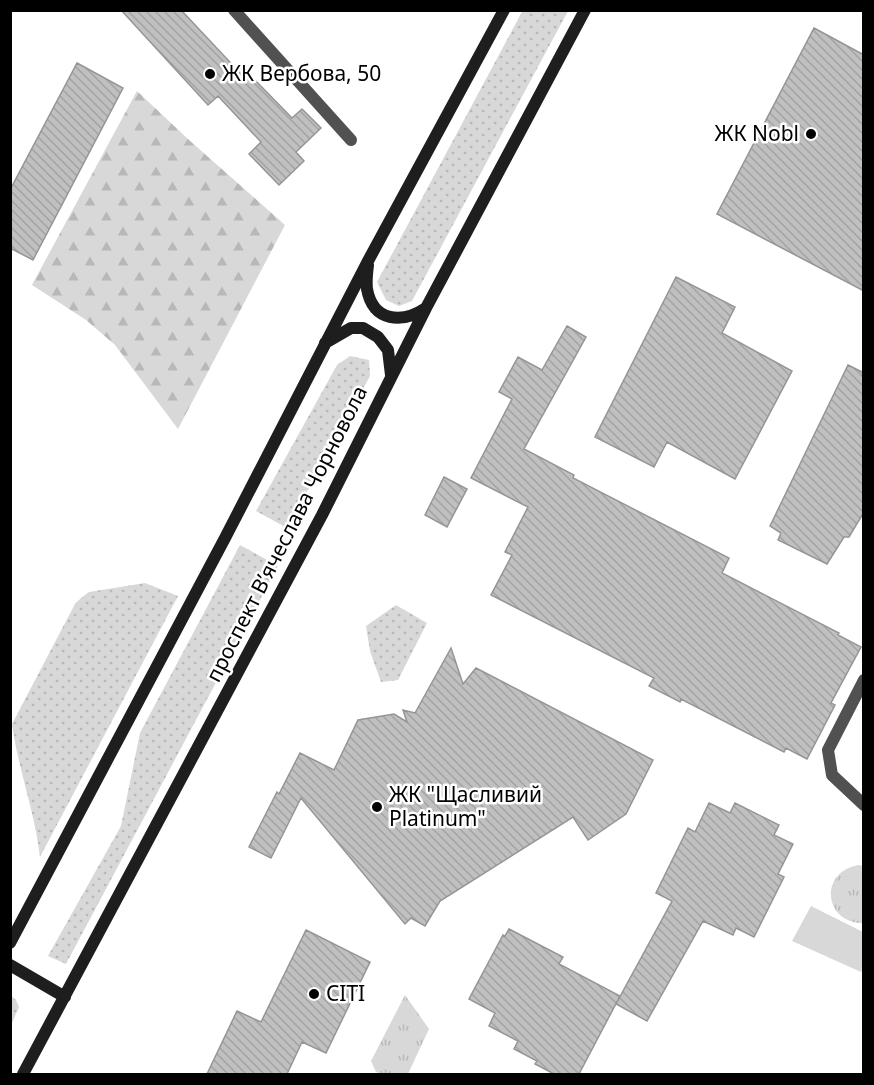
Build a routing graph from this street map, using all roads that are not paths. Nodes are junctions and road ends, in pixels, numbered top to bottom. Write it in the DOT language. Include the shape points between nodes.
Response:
graph roads {
  1 [pos="234,10"];
  2 [pos="504,10"];
  3 [pos="585,10"];
  4 [pos="351,140"];
  5 [pos="368,261"];
  6 [pos="426,308"];
  7 [pos="325,343"];
  8 [pos="391,375"];
  9 [pos="864,680"];
  10 [pos="864,805"];
  11 [pos="10,943"];
  12 [pos="10,965"];
  13 [pos="65,997"];
  14 [pos="23,1074"];
  1 -- 4 [label="street"];
  2 -- 5 [label="main road"];
  3 -- 6 [label="main road, проспект Вʼячеслава Чорновола"];
  5 -- 6 [label="main road" via="369,297 383,314 402,318"];
  5 -- 7 [label="main road"];
  6 -- 8 [label="main road, проспект Вʼячеслава Чорновола"];
  7 -- 8 [label="main road" via="351,328 363,328 378,337 388,350"];
  7 -- 11 [label="main road"];
  8 -- 13 [label="main road, проспект Вʼячеслава Чорновола" via="322,515"];
  9 -- 10 [label="street" via="828,750 832,776"];
  12 -- 13 [label="main road"];
  13 -- 14 [label="main road, проспект Вʼячеслава Чорновола"];
}
